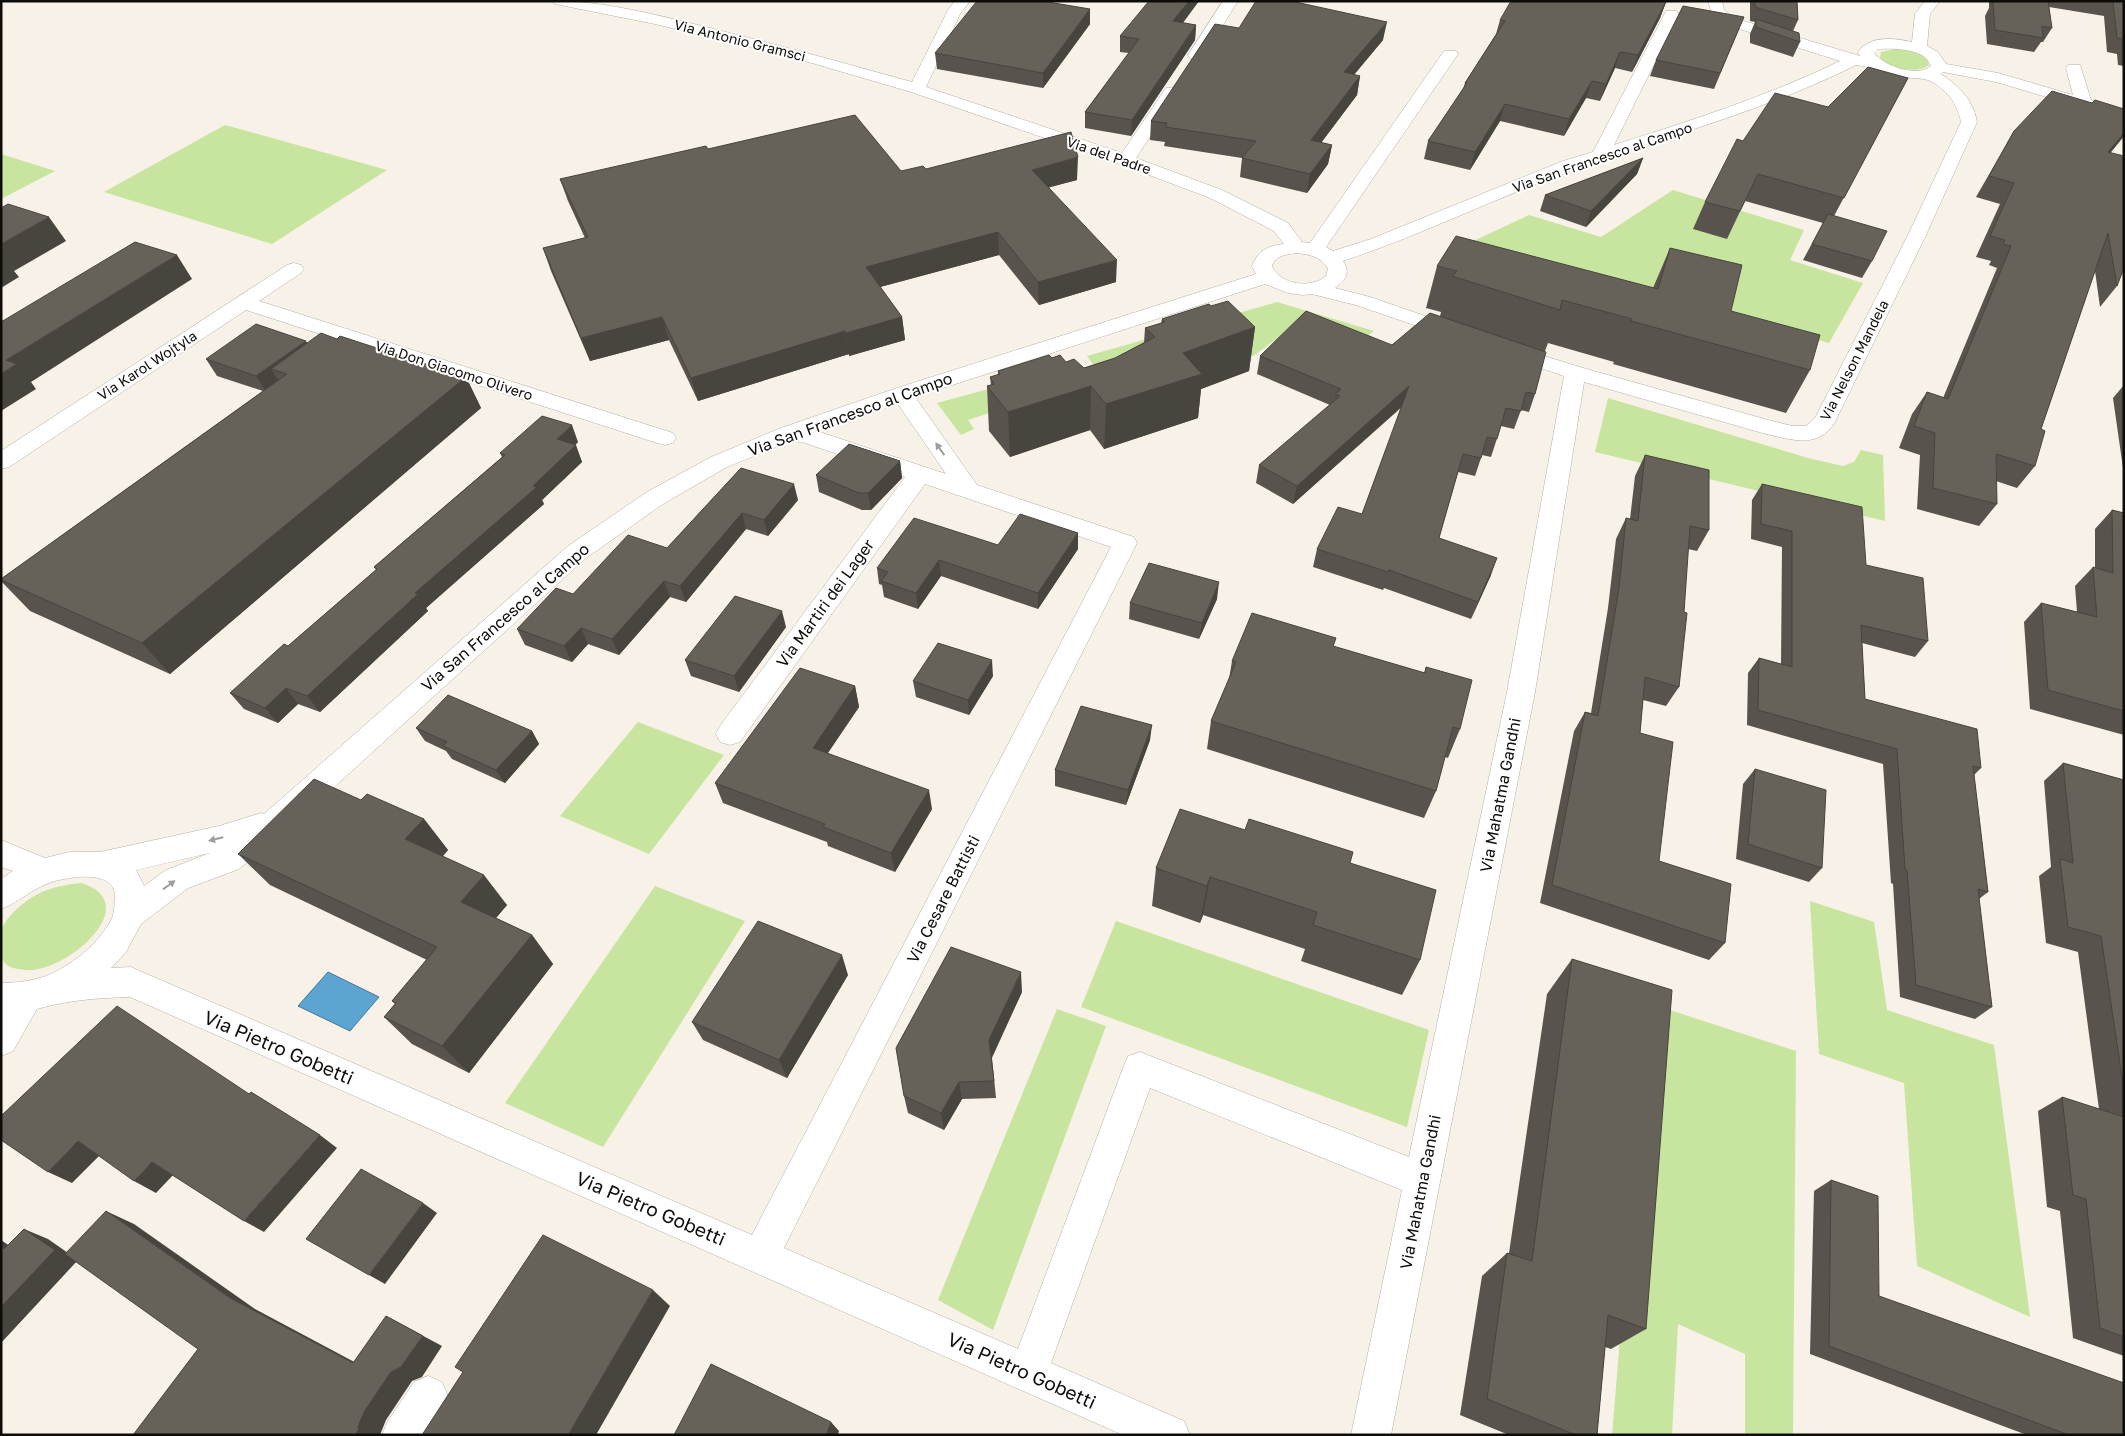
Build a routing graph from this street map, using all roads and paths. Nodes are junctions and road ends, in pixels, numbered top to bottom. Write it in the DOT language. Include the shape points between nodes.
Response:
graph roads {
  1 [pos="560,1"];
  2 [pos="963,1"];
  3 [pos="1231,1"];
  4 [pos="1715,1"];
  5 [pos="1932,1"];
  6 [pos="1671,14"];
  7 [pos="1919,49"];
  8 [pos="1450,54"];
  9 [pos="1854,60"];
  10 [pos="1874,62"];
  11 [pos="1189,65"];
  12 [pos="1935,70"];
  13 [pos="1178,81"];
  14 [pos="2096,88"];
  15 [pos="917,89"];
  16 [pos="2084,104"];
  17 [pos="2124,116"];
  18 [pos="1600,155"];
  19 [pos="1126,160"];
  20 [pos="1296,247"];
  21 [pos="1323,254"];
  22 [pos="294,269"];
  23 [pos="1267,277"];
  24 [pos="1324,284"];
  25 [pos="242,302"];
  26 [pos="356,339"];
  27 [pos="336,354"];
  28 [pos="1575,373"];
  29 [pos="902,394"];
  30 [pos="789,432"];
  31 [pos="666,438"];
  32 [pos="1,462"];
  33 [pos="920,473"];
  34 [pos="968,489"];
  35 [pos="730,734"];
  36 [pos="280,820"];
  37 [pos="1,853"];
  38 [pos="102,864"];
  39 [pos="44,871"];
  40 [pos="1,896"];
  41 [pos="126,923"];
  42 [pos="131,982"];
  43 [pos="26,995"];
  44 [pos="1,1040"];
  45 [pos="1423,1178"];
  46 [pos="761,1256"];
  47 [pos="1028,1373"];
  48 [pos="428,1396"];
  49 [pos="402,1435"];
  50 [pos="1170,1435"];
  51 [pos="1371,1435"];
  1 -- 15 [label="street, Via Antonio Gramsci" via="655,19 793,53"];
  2 -- 15 [label="street" via="953,14"];
  3 -- 11 [label="street"];
  4 -- 9 [label="street" via="1717,12 1729,21"];
  5 -- 7 [label="street" via="1923,14"];
  6 -- 18 [label="street"];
  7 -- 10 [label="street" via="1896,44 1874,45 1866,52"];
  7 -- 12 [label="street, Via Nelson Mandela" via="1936,57 1939,63"];
  8 -- 21 [label="street"];
  9 -- 10 [label="street"];
  9 -- 18 [label="street, Via San Francesco al Campo" via="1812,81"];
  10 -- 12 [label="street" via="1902,72"];
  12 -- 16 [label="street" via="1998,78"];
  12 -- 28 [label="street, Via Nelson Mandela" via="1968,108 1969,122 1824,422 1812,433 1775,429"];
  13 -- 19 [label="street"];
  14 -- 16 [label="street" via="2076,75"];
  15 -- 19 [label="street, Via del Padre"];
  16 -- 17 [label="street"];
  18 -- 21 [label="street, Via San Francesco al Campo" via="1378,244"];
  19 -- 20 [label="street, Via del Padre" via="1216,194 1281,227"];
  20 -- 21 [label="street"];
  20 -- 23 [label="street" via="1265,256 1261,263"];
  21 -- 24 [label="street" via="1338,269"];
  22 -- 25 [label="street, Via Karol Wojtyla"];
  23 -- 24 [label="street" via="1288,288"];
  23 -- 29 [label="street, Via San Francesco al Campo"];
  24 -- 28 [label="street" via="1363,301"];
  25 -- 26 [label="street, Via Don Giacomo Olivero"];
  25 -- 32 [label="street, Via Karol Wojtyla"];
  26 -- 27 [label="street"];
  26 -- 31 [label="street, Via Don Giacomo Olivero"];
  28 -- 45 [label="street, Via Mahatma Gandhi" via="1521,692"];
  29 -- 30 [label="street, Via San Francesco al Campo"];
  34 -- 29 [label="street, one-way"];
  30 -- 33 [label="street"];
  30 -- 36 [label="street, Via San Francesco al Campo" via="719,462 655,498 577,552"];
  33 -- 34 [label="street"];
  33 -- 35 [label="street, Via Martiri dei Lager"];
  34 -- 46 [label="street, Via Cesare Battisti" via="1125,543"];
  36 -- 38 [label="street, Via San Francesco al Campo, one-way" via="218,839"];
  41 -- 36 [label="street, Via San Francesco al Campo, one-way" via="177,879 228,860"];
  37 -- 39 [label="street"];
  38 -- 39 [label="street, Via San Francesco al Campo" via="74,863"];
  38 -- 41 [label="street" via="117,871 127,882 131,896"];
  39 -- 40 [label="street, Via San Francesco al Campo"];
  41 -- 42 [label="street" via="119,948"];
  41 -- 43 [label="street, Via San Francesco al Campo" via="103,955 78,975"];
  42 -- 43 [label="street, Via Pietro Gobetti" via="90,984"];
  42 -- 46 [label="street, Via Pietro Gobetti"];
  43 -- 44 [label="street"];
  45 -- 47 [label="street" via="1140,1068"];
  45 -- 51 [label="street, Via Mahatma Gandhi"];
  46 -- 47 [label="street, Via Pietro Gobetti"];
  47 -- 50 [label="street, Via Pietro Gobetti"];
  48 -- 49 [label="street"];
}
